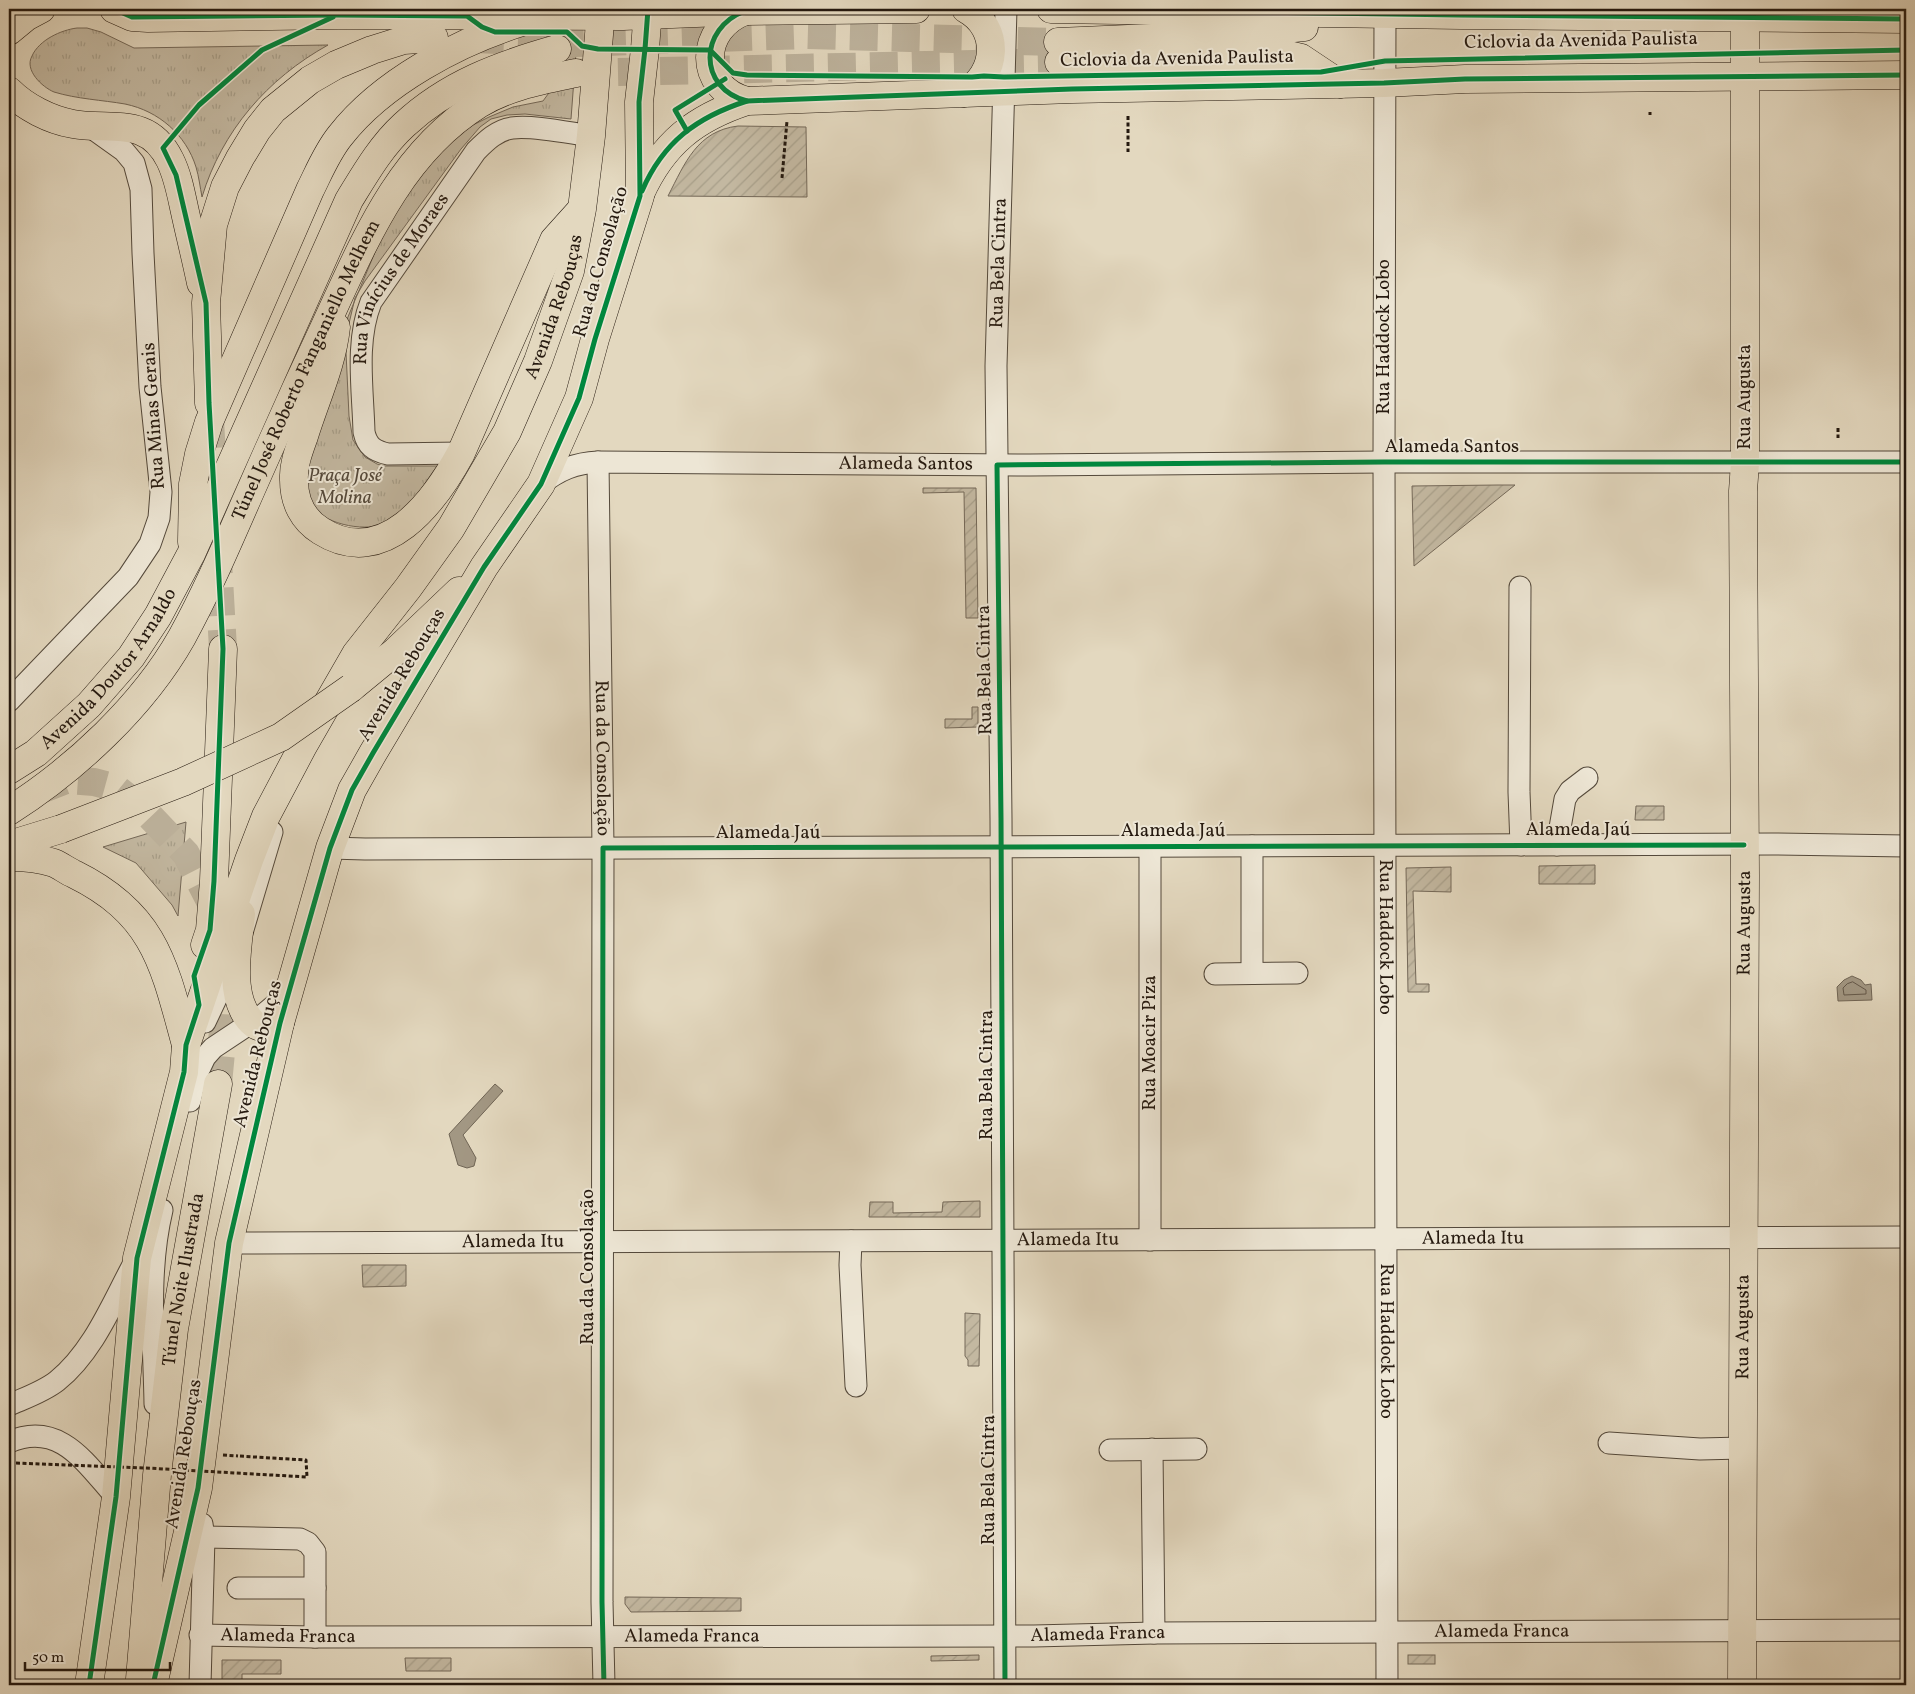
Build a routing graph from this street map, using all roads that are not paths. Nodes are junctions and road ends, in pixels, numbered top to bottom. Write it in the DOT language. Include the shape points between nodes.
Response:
graph roads {
  1 [pos="41,9"];
  2 [pos="916,9"];
  3 [pos="966,9"];
  4 [pos="1006,9"];
  5 [pos="1051,9"];
  6 [pos="1074,9"];
  7 [pos="119,10"];
  8 [pos="1384,11"];
  9 [pos="338,12"];
  10 [pos="601,12"];
  11 [pos="647,12"];
  12 [pos="745,12"];
  13 [pos="1340,13"];
  14 [pos="1745,13"];
  15 [pos="540,16"];
  16 [pos="1906,18"];
  17 [pos="9,31"];
  18 [pos="434,38"];
  19 [pos="557,49"];
  20 [pos="576,73"];
  21 [pos="1906,75"];
  22 [pos="1745,78"];
  23 [pos="1384,83"];
  24 [pos="1340,84"];
  25 [pos="1072,89"];
  26 [pos="9,91"];
  27 [pos="1004,91"];
  28 [pos="964,93"];
  29 [pos="747,101"];
  30 [pos="89,126"];
  31 [pos="591,136"];
  32 [pos="640,196"];
  33 [pos="582,209"];
  34 [pos="338,298"];
  35 [pos="206,304"];
  36 [pos="209,403"];
  37 [pos="461,453"];
  38 [pos="598,462"];
  39 [pos="1384,462"];
  40 [pos="1906,462"];
  41 [pos="1745,463"];
  42 [pos="997,465"];
  43 [pos="541,484"];
  44 [pos="191,554"];
  45 [pos="484,567"];
  46 [pos="1520,587"];
  47 [pos="223,649"];
  48 [pos="356,654"];
  49 [pos="9,701"];
  50 [pos="9,770"];
  51 [pos="1587,778"];
  52 [pos="9,812"];
  53 [pos="9,845"];
  54 [pos="1520,845"];
  55 [pos="1557,845"];
  56 [pos="1744,845"];
  57 [pos="1150,846"];
  58 [pos="1252,846"];
  59 [pos="1384,846"];
  60 [pos="1906,846"];
  61 [pos="1001,847"];
  62 [pos="330,848"];
  63 [pos="603,848"];
  64 [pos="9,857"];
  65 [pos="249,860"];
  66 [pos="238,949"];
  67 [pos="1252,973"];
  68 [pos="1297,973"];
  69 [pos="1215,974"];
  70 [pos="288,993"];
  71 [pos="199,1005"];
  72 [pos="252,1022"];
  73 [pos="280,1022"];
  74 [pos="186,1044"];
  75 [pos="184,1072"];
  76 [pos="218,1084"];
  77 [pos="1742,1237"];
  78 [pos="1906,1237"];
  79 [pos="1385,1239"];
  80 [pos="1002,1240"];
  81 [pos="1150,1240"];
  82 [pos="851,1241"];
  83 [pos="603,1242"];
  84 [pos="229,1243"];
  85 [pos="137,1258"];
  86 [pos="856,1386"];
  87 [pos="9,1405"];
  88 [pos="9,1442"];
  89 [pos="1609,1444"];
  90 [pos="1742,1448"];
  91 [pos="1152,1449"];
  92 [pos="1196,1449"];
  93 [pos="1110,1450"];
  94 [pos="157,1475"];
  95 [pos="116,1497"];
  96 [pos="194,1508"];
  97 [pos="204,1537"];
  98 [pos="238,1588"];
  99 [pos="315,1588"];
  100 [pos="1906,1630"];
  101 [pos="1742,1631"];
  102 [pos="1386,1632"];
  103 [pos="1154,1633"];
  104 [pos="200,1634"];
  105 [pos="604,1635"];
  106 [pos="1004,1636"];
  107 [pos="315,1637"];
  108 [pos="89,1685"];
  109 [pos="139,1685"];
  110 [pos="153,1685"];
  111 [pos="200,1685"];
  112 [pos="604,1685"];
  113 [pos="1005,1685"];
  114 [pos="1387,1685"];
  115 [pos="1742,1685"];
  1 -- 17 [label="main road"];
  2 -- 12 [label="main road"];
  3 -- 28 [label="main road" via="986,28 991,52 984,76"];
  4 -- 27 [label="street, Rua Bela Cintra"];
  5 -- 6 [label="main road"];
  6 -- 13 [label="main road"];
  6 -- 25 [label="main road" via="1052,23 1043,40 1042,53 1053,77"];
  7 -- 9 [label="main road" via="132,17 148,18"];
  8 -- 13 [label="main road"];
  8 -- 14 [label="main road"];
  8 -- 23 [label="street, Rua Haddock Lobo"];
  9 -- 15 [label="main road"];
  10 -- 11 [label="main road"];
  10 -- 15 [label="main road"];
  10 -- 31 [label="main road, Rua da Consolação"];
  11 -- 12 [label="main road"];
  11 -- 32 [label="main road, Rua da Consolação" via="639,102"];
  12 -- 29 [label="main road" via="722,26 712,41 710,59 719,84 736,98"];
  13 -- 24 [label="main road" via="1310,26 1292,29 1058,52 1288,55 1301,58"];
  14 -- 16 [label="main road"];
  14 -- 22 [label="main road, Rua Augusta"];
  15 -- 44 [label="main road" via="450,50 417,69 369,105 339,137 310,190 209,422 193,484"];
  18 -- 35 [label="main road" via="404,40 356,56 310,80 273,110 256,130 226,187 213,225"];
  19 -- 44 [label="main road, Túnel José Roberto Fanganiello Melhem" via="524,58 464,82 403,126 382,149 350,200"];
  20 -- 34 [label="main road, Túnel José Roberto Fanganiello Melhem" via="506,91 480,103 442,134 416,159 396,185"];
  21 -- 22 [label="main road"];
  22 -- 23 [label="main road" via="1465,79"];
  22 -- 41 [label="main road, Rua Augusta"];
  23 -- 24 [label="main road"];
  23 -- 39 [label="street, Rua Haddock Lobo"];
  24 -- 25 [label="main road"];
  25 -- 27 [label="main road"];
  26 -- 30 [label="main road" via="55,120"];
  27 -- 28 [label="main road"];
  27 -- 42 [label="street, Rua Bela Cintra" via="996,366"];
  28 -- 29 [label="main road"];
  29 -- 32 [label="main road" via="702,119 676,140 655,166"];
  30 -- 35 [label="main road" via="134,128 163,148 176,175"];
  30 -- 49 [label="street, Rua Minas Gerais" via="124,151 134,163 141,189 150,387 161,492 159,518 150,544 128,577"];
  31 -- 33 [label="main road, Rua da Consolação"];
  31 -- 37 [label="street, Rua Vinícius de Moraes" via="512,128 487,140 476,151 369,308 362,345 366,441 378,452 388,454"];
  32 -- 43 [label="main road, Rua da Consolação" via="594,339 579,398"];
  33 -- 37 [label="main road" via="554,240"];
  33 -- 48 [label="main road, Avenida Rebouças" via="570,271 538,361 507,432 451,528"];
  34 -- 37 [label="main road" via="333,347 297,456 295,496 302,514 314,527 332,538 349,543 374,541 414,519 448,477"];
  34 -- 52 [label="main road, Túnel José Roberto Fanganiello Melhem" via="223,555 181,638 126,712 53,781"];
  35 -- 36 [label="main road"];
  38 -- 42 [label="street, Alameda Santos"];
  38 -- 43 [label="street, Alameda Santos" via="567,467"];
  38 -- 63 [label="street, Rua da Consolação"];
  39 -- 41 [label="street, Alameda Santos"];
  39 -- 42 [label="street, Alameda Santos"];
  39 -- 59 [label="street, Rua Haddock Lobo"];
  40 -- 41 [label="street, Alameda Santos"];
  41 -- 56 [label="main road, Rua Augusta"];
  42 -- 61 [label="street, Rua Bela Cintra"];
  43 -- 45 [label="main road, Avenida Rebouças"];
  44 -- 50 [label="main road, Avenida Doutor Arnaldo" via="158,616 131,657 89,705 36,752"];
  45 -- 53 [label="main road, bridge" via="352,688 281,736 183,782"];
  45 -- 62 [label="main road, Avenida Rebouças" via="356,783"];
  46 -- 54 [label="street"];
  47 -- 71 [label="main road" via="210,930 194,976"];
  48 -- 65 [label="main road, Avenida Rebouças" via="266,816"];
  48 -- 66 [label="street" via="275,819"];
  51 -- 55 [label="street" via="1565,799"];
  54 -- 55 [label="street, Alameda Jaú"];
  54 -- 59 [label="street, Alameda Jaú"];
  55 -- 56 [label="street, Alameda Jaú"];
  56 -- 60 [label="street, Alameda Jaú"];
  56 -- 77 [label="main road, Rua Augusta"];
  57 -- 58 [label="street, Alameda Jaú"];
  57 -- 61 [label="street, Alameda Jaú"];
  57 -- 81 [label="street, Rua Moacir Piza"];
  58 -- 59 [label="street, Alameda Jaú"];
  58 -- 67 [label="street"];
  59 -- 79 [label="street, Rua Haddock Lobo"];
  61 -- 63 [label="street, Alameda Jaú"];
  61 -- 80 [label="street, Rua Bela Cintra"];
  62 -- 63 [label="street, Alameda Jaú"];
  62 -- 70 [label="main road, Avenida Rebouças"];
  63 -- 83 [label="street, Rua da Consolação"];
  64 -- 74 [label="main road" via="28,857 54,863 94,884 133,915 154,946 168,978"];
  65 -- 66 [label="main road" via="253,874 241,913"];
  65 -- 71 [label="main road, Avenida Rebouças"];
  66 -- 72 [label="main road" via="239,1003"];
  66 -- 75 [label="street"];
  67 -- 68 [label="street"];
  67 -- 69 [label="street"];
  70 -- 72 [label="street"];
  70 -- 73 [label="main road, Avenida Rebouças"];
  71 -- 74 [label="main road, Avenida Rebouças"];
  72 -- 73 [label="main road" via="261,1027"];
  72 -- 94 [label="street" via="213,1048 196,1076 156,1233 152,1286"];
  73 -- 84 [label="main road, Avenida Rebouças"];
  74 -- 75 [label="main road, Avenida Rebouças"];
  75 -- 85 [label="main road, Avenida Rebouças"];
  76 -- 94 [label="main road, Túnel Noite Ilustrada" via="174,1329"];
  77 -- 78 [label="street, Alameda Itu"];
  77 -- 79 [label="street, Alameda Itu"];
  77 -- 90 [label="main road, Rua Augusta"];
  79 -- 81 [label="street, Alameda Itu"];
  79 -- 102 [label="street, Rua Haddock Lobo"];
  80 -- 81 [label="street, Alameda Itu"];
  80 -- 82 [label="street, Alameda Itu"];
  80 -- 106 [label="street, Rua Bela Cintra"];
  82 -- 83 [label="street, Alameda Itu"];
  82 -- 86 [label="street"];
  83 -- 84 [label="street, Alameda Itu"];
  83 -- 105 [label="street, Rua da Consolação"];
  84 -- 96 [label="main road, Avenida Rebouças"];
  85 -- 87 [label="street" via="101,1325 73,1366 40,1392"];
  85 -- 95 [label="main road, Avenida Rebouças"];
  88 -- 95 [label="street" via="48,1436 66,1445"];
  89 -- 90 [label="street"];
  90 -- 101 [label="main road, Rua Augusta"];
  91 -- 92 [label="street"];
  91 -- 93 [label="street"];
  91 -- 103 [label="street"];
  94 -- 109 [label="main road, Avenida Rebouças"];
  95 -- 108 [label="main road, Avenida Rebouças"];
  96 -- 97 [label="street"];
  96 -- 110 [label="main road, Avenida Rebouças"];
  97 -- 99 [label="street" via="300,1539 315,1552"];
  97 -- 104 [label="street"];
  98 -- 99 [label="street"];
  99 -- 107 [label="street"];
  100 -- 101 [label="street, Alameda Franca"];
  101 -- 102 [label="street, Alameda Franca"];
  101 -- 115 [label="main road, Rua Augusta"];
  102 -- 103 [label="street, Alameda Franca"];
  102 -- 114 [label="street, Rua Haddock Lobo"];
  103 -- 106 [label="street, Alameda Franca"];
  104 -- 107 [label="street, Alameda Franca"];
  104 -- 111 [label="street"];
  105 -- 106 [label="street, Alameda Franca"];
  105 -- 107 [label="street, Alameda Franca"];
  105 -- 112 [label="street, Rua da Consolação"];
  106 -- 113 [label="street, Rua Bela Cintra"];
}
